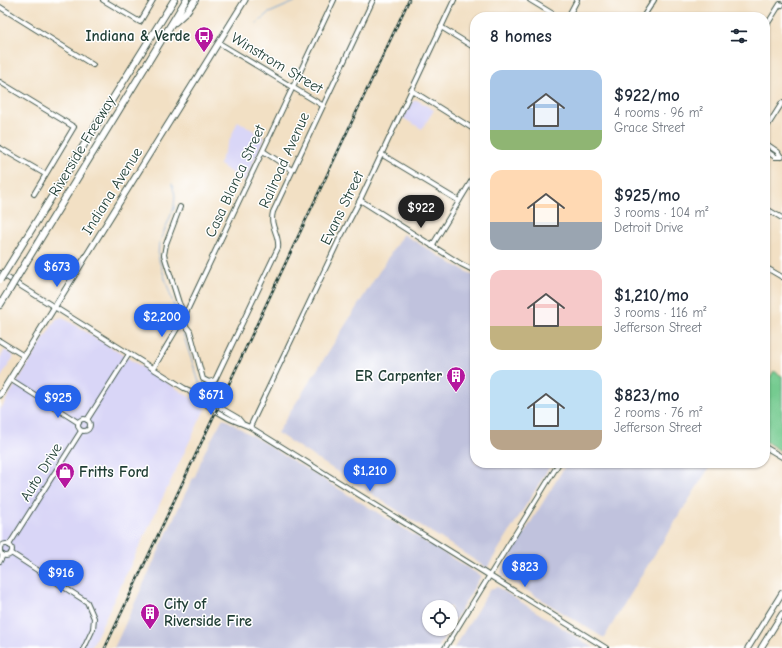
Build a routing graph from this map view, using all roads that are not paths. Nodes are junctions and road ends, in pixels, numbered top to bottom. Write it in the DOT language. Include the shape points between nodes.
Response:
graph roads {
  1 [pos="103,0"];
  2 [pos="153,0"];
  3 [pos="168,0"];
  4 [pos="174,0"];
  5 [pos="186,0"];
  6 [pos="195,0"];
  7 [pos="245,0"];
  8 [pos="334,0"];
  9 [pos="373,0"];
  10 [pos="454,0"];
  11 [pos="530,0"];
  12 [pos="577,0"];
  13 [pos="654,0"];
  14 [pos="781,4"];
  15 [pos="0,8"];
  16 [pos="167,10"];
  17 [pos="550,12"];
  18 [pos="571,12"];
  19 [pos="646,12"];
  20 [pos="770,20"];
  21 [pos="169,27"];
  22 [pos="441,27"];
  23 [pos="219,43"];
  24 [pos="470,45"];
  25 [pos="93,65"];
  26 [pos="0,82"];
  27 [pos="293,87"];
  28 [pos="411,90"];
  29 [pos="782,103"];
  30 [pos="322,105"];
  31 [pos="770,122"];
  32 [pos="470,127"];
  33 [pos="770,146"];
  34 [pos="0,148"];
  35 [pos="263,151"];
  36 [pos="381,154"];
  37 [pos="770,154"];
  38 [pos="782,157"];
  39 [pos="292,170"];
  40 [pos="45,174"];
  41 [pos="470,183"];
  42 [pos="34,194"];
  43 [pos="360,200"];
  44 [pos="459,201"];
  45 [pos="180,207"];
  46 [pos="770,211"];
  47 [pos="782,218"];
  48 [pos="432,246"];
  49 [pos="470,268"];
  50 [pos="770,270"];
  51 [pos="0,273"];
  52 [pos="782,277"];
  53 [pos="0,280"];
  54 [pos="0,305"];
  55 [pos="55,308"];
  56 [pos="185,315"];
  57 [pos="182,321"];
  58 [pos="0,341"];
  59 [pos="129,354"];
  60 [pos="24,356"];
  61 [pos="153,369"];
  62 [pos="10,379"];
  63 [pos="0,395"];
  64 [pos="87,420"];
  65 [pos="79,423"];
  66 [pos="250,427"];
  67 [pos="81,430"];
  68 [pos="770,450"];
  69 [pos="782,457"];
  70 [pos="556,468"];
  71 [pos="9,545"];
  72 [pos="1,547"];
  73 [pos="11,553"];
  74 [pos="4,555"];
  75 [pos="0,561"];
  76 [pos="490,576"];
  77 [pos="782,593"];
  78 [pos="782,614"];
  79 [pos="84,648"];
  80 [pos="445,648"];
  81 [pos="606,648"];
  82 [pos="748,648"];
  83 [pos="761,648"];
  1 -- 2 [label="street" via="140,22"];
  3 -- 16 [label="highway"];
  4 -- 16 [label="highway, Riverside Freeway"];
  5 -- 21 [label="highway, Riverside Freeway"];
  6 -- 21 [label="highway"];
  7 -- 23 [label="main road, Indiana Avenue"];
  8 -- 27 [label="street, Casa Blanca Street"];
  9 -- 30 [label="street, Railroad Avenue"];
  10 -- 22 [label="street, Evans Street"];
  11 -- 17 [label="street"];
  12 -- 18 [label="street"];
  13 -- 19 [label="street"];
  14 -- 20 [label="street"];
  15 -- 25 [label="street"];
  16 -- 53 [label="highway, Riverside Freeway, bridge"];
  21 -- 54 [label="highway, Riverside Freeway, bridge"];
  22 -- 24 [label="street"];
  22 -- 28 [label="street, Evans Street"];
  23 -- 27 [label="street, Winstrom Street"];
  23 -- 55 [label="main road, Indiana Avenue"];
  26 -- 40 [label="street" via="74,127"];
  27 -- 30 [label="street, Winstrom Street"];
  27 -- 35 [label="street, Casa Blanca Street"];
  28 -- 32 [label="street"];
  28 -- 36 [label="street, Evans Street"];
  29 -- 31 [label="street"];
  30 -- 39 [label="street, Railroad Avenue"];
  33 -- 38 [label="street"];
  34 -- 40 [label="street"];
  35 -- 39 [label="street"];
  35 -- 56 [label="street, Casa Blanca Street"];
  36 -- 43 [label="street, Evans Street"];
  36 -- 44 [label="street"];
  37 -- 38 [label="street"];
  39 -- 57 [label="street, Railroad Avenue" via="271,218 278,238 278,248 215,380 203,379 190,331"];
  40 -- 42 [label="street"];
  41 -- 44 [label="street"];
  43 -- 48 [label="street"];
  43 -- 66 [label="street, Evans Street"];
  44 -- 48 [label="street"];
  45 -- 56 [label="street" via="164,255"];
  46 -- 47 [label="street"];
  48 -- 49 [label="street"];
  50 -- 52 [label="street"];
  51 -- 55 [label="street"];
  55 -- 59 [label="street"];
  55 -- 60 [label="main road, Indiana Avenue"];
  56 -- 57 [label="street, Casa Blanca Street"];
  57 -- 61 [label="street, Casa Blanca Street"];
  58 -- 60 [label="street"];
  59 -- 61 [label="street"];
  59 -- 64 [label="street, Auto Drive"];
  60 -- 62 [label="main road, Indiana Avenue"];
  61 -- 66 [label="street" via="194,396"];
  62 -- 63 [label="main road, Indiana Avenue"];
  62 -- 65 [label="street"];
  64 -- 65 [label="street" via="81,420"];
  64 -- 67 [label="street, Auto Drive" via="90,428 85,432"];
  65 -- 67 [label="street"];
  66 -- 76 [label="street"];
  67 -- 71 [label="street, Auto Drive"];
  68 -- 69 [label="street"];
  70 -- 76 [label="street"];
  71 -- 72 [label="street"];
  71 -- 73 [label="street" via="12,548"];
  72 -- 74 [label="street" via="0,552"];
  73 -- 74 [label="street"];
  73 -- 79 [label="street" via="87,602 94,618 93,630"];
  74 -- 75 [label="street"];
  76 -- 80 [label="street"];
  76 -- 81 [label="street"];
  77 -- 82 [label="main road"];
  78 -- 83 [label="main road"];
}
